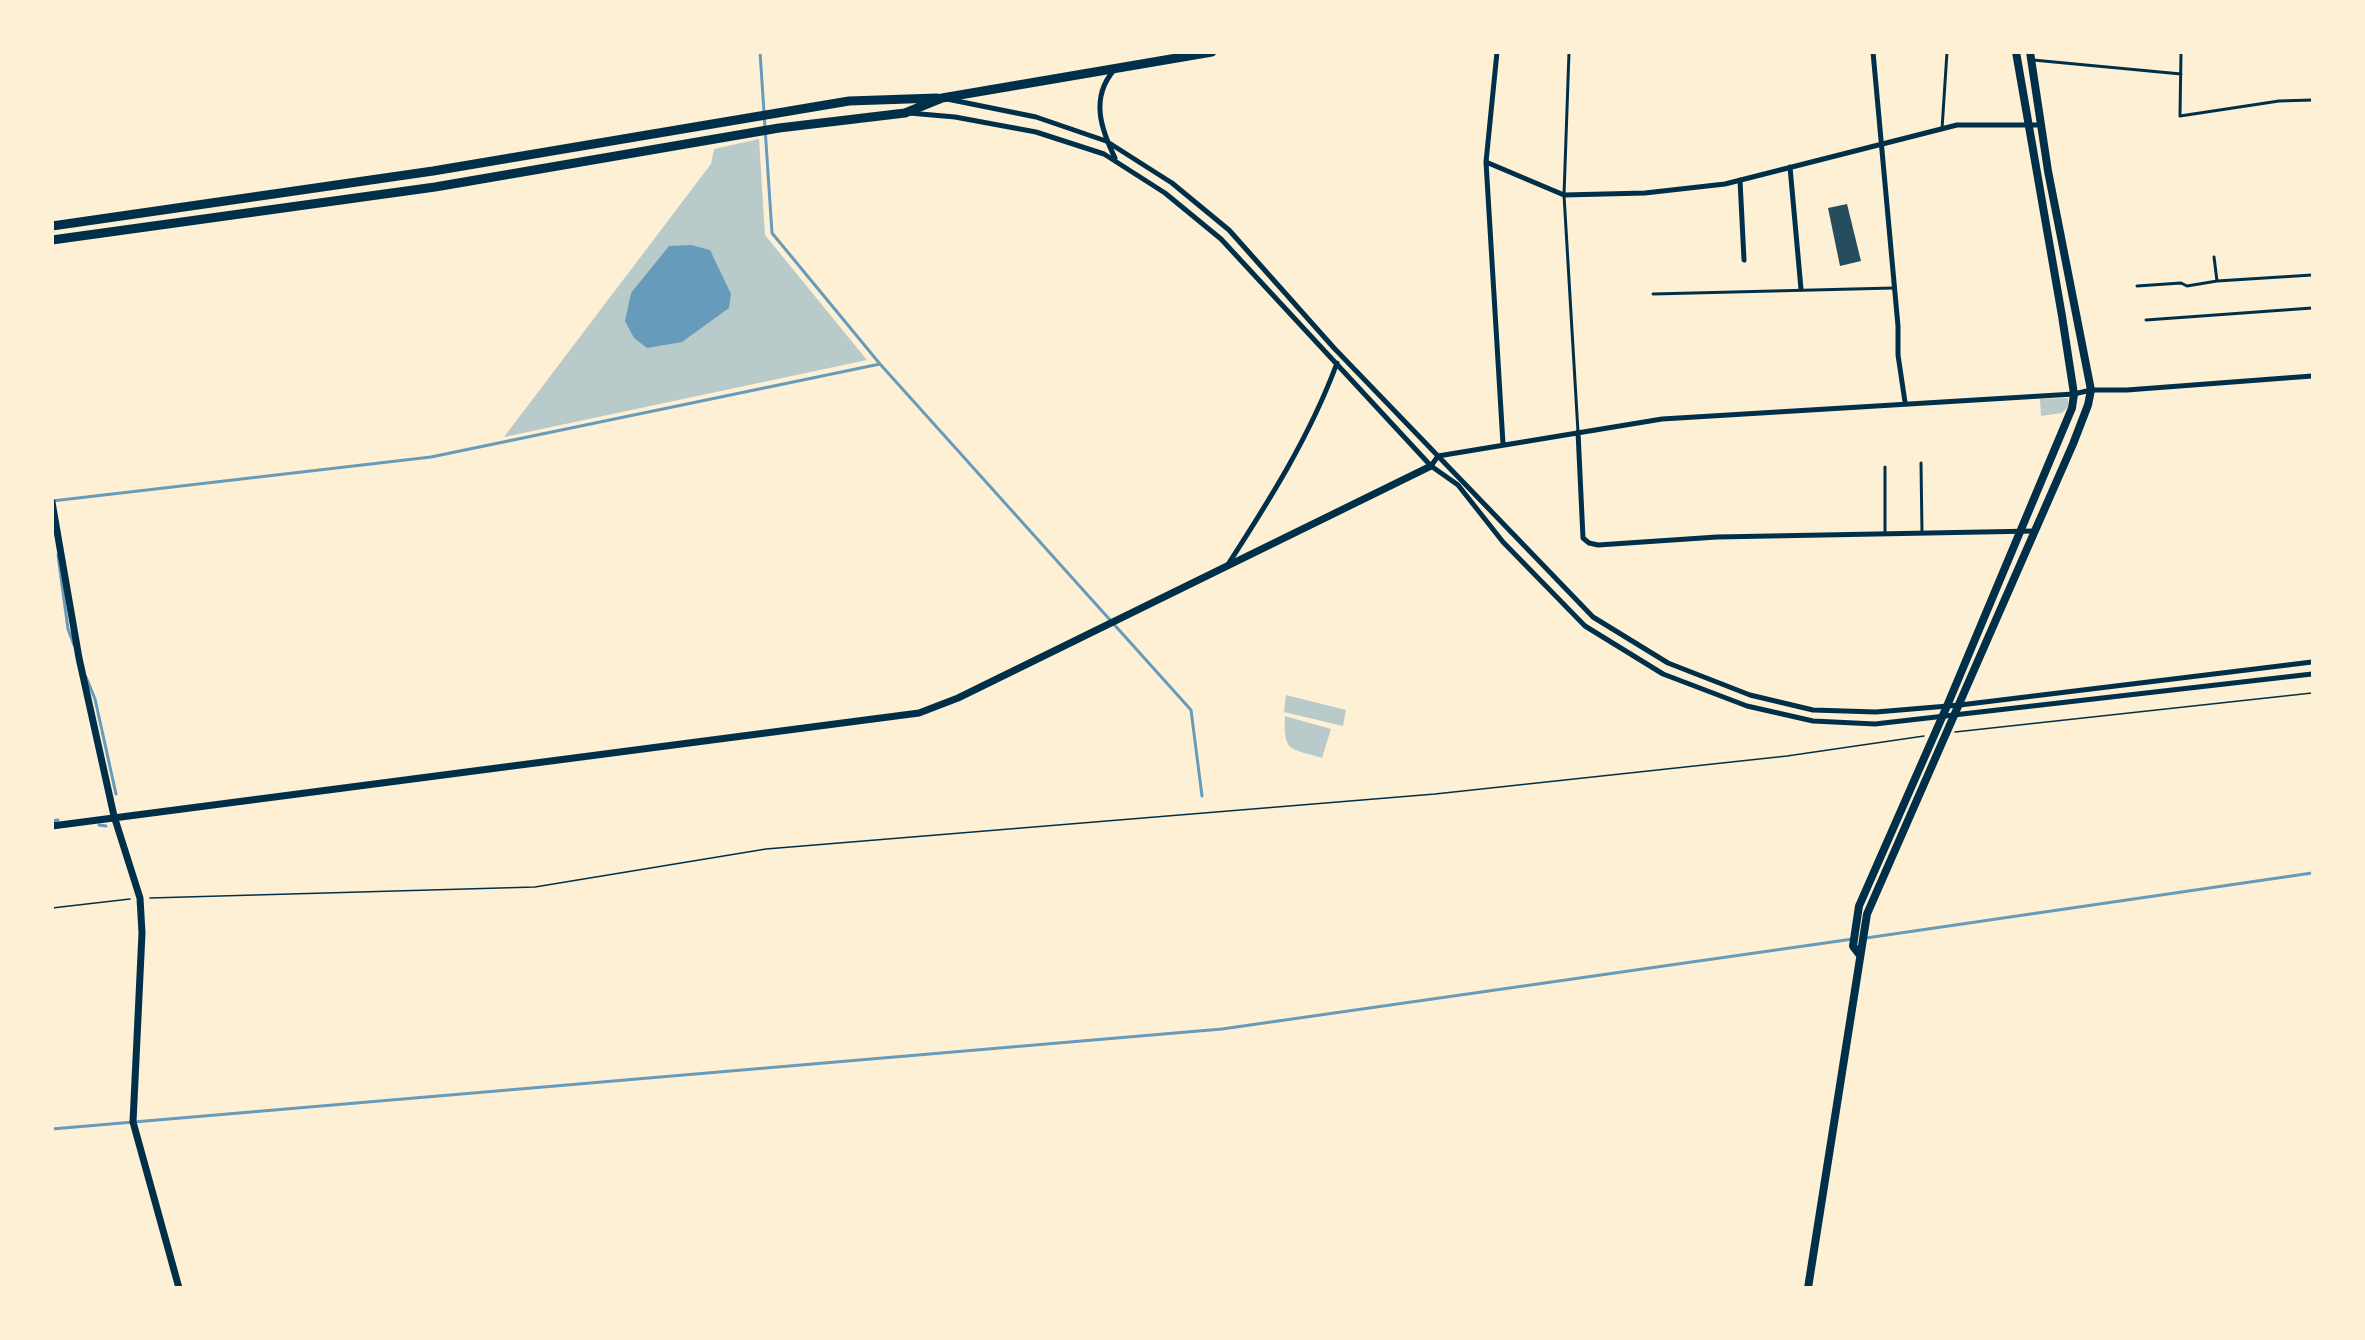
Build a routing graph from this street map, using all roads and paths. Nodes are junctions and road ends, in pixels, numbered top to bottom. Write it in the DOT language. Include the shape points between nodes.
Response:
graph roads {
  1 [pos="1212,52"];
  2 [pos="1497,52"];
  3 [pos="1569,52"];
  4 [pos="1873,52"];
  5 [pos="1947,52"];
  6 [pos="2016,52"];
  7 [pos="2181,52"];
  8 [pos="2030,56"];
  9 [pos="1115,68"];
  10 [pos="2181,74"];
  11 [pos="942,98"];
  12 [pos="2313,99"];
  13 [pos="904,113"];
  14 [pos="2040,126"];
  15 [pos="2028,127"];
  16 [pos="1942,129"];
  17 [pos="1107,141"];
  18 [pos="1881,145"];
  19 [pos="1116,160"];
  20 [pos="1486,162"];
  21 [pos="1790,167"];
  22 [pos="1740,180"];
  23 [pos="1564,195"];
  24 [pos="52,226"];
  25 [pos="52,240"];
  26 [pos="2214,257"];
  27 [pos="1744,261"];
  28 [pos="2313,275"];
  29 [pos="2217,281"];
  30 [pos="2137,286"];
  31 [pos="1893,288"];
  32 [pos="1801,289"];
  33 [pos="1653,294"];
  34 [pos="2313,308"];
  35 [pos="2146,320"];
  36 [pos="1338,363"];
  37 [pos="2313,368"];
  38 [pos="2309,376"];
  39 [pos="2091,390"];
  40 [pos="2074,394"];
  41 [pos="1905,402"];
  42 [pos="1578,432"];
  43 [pos="1503,444"];
  44 [pos="1437,456"];
  45 [pos="1921,463"];
  46 [pos="1431,466"];
  47 [pos="1885,467"];
  48 [pos="52,502"];
  49 [pos="2021,531"];
  50 [pos="2034,531"];
  51 [pos="1922,533"];
  52 [pos="1885,534"];
  53 [pos="1226,567"];
  54 [pos="2313,662"];
  55 [pos="2313,674"];
  56 [pos="2313,693"];
  57 [pos="1960,705"];
  58 [pos="1947,706"];
  59 [pos="1954,717"];
  60 [pos="1942,718"];
  61 [pos="1947,733"];
  62 [pos="1934,735"];
  63 [pos="114,816"];
  64 [pos="52,826"];
  65 [pos="140,898"];
  66 [pos="52,908"];
  67 [pos="1859,954"];
  68 [pos="179,1287"];
  69 [pos="1808,1287"];
  1 -- 9 [label="main road"];
  2 -- 20 [label="street"];
  3 -- 23 [label="lane"];
  4 -- 18 [label="street"];
  5 -- 16 [label="lane"];
  6 -- 15 [label="main road"];
  7 -- 10 [label="lane"];
  8 -- 10 [label="lane"];
  8 -- 14 [label="main road"];
  9 -- 11 [label="main road"];
  9 -- 17 [label="street" via="1106,80 1098,108"];
  10 -- 12 [label="lane" via="2180,116"];
  11 -- 13 [label="main road"];
  11 -- 17 [label="street" via="1036,117"];
  11 -- 24 [label="main road" via="849,101 433,171"];
  13 -- 19 [label="street" via="955,117 1036,132"];
  13 -- 25 [label="main road" via="779,128 435,187"];
  14 -- 15 [label="street"];
  14 -- 39 [label="main road"];
  15 -- 16 [label="street" via="1957,125"];
  15 -- 40 [label="main road"];
  16 -- 18 [label="street"];
  17 -- 19 [label="street"];
  17 -- 44 [label="street" via="1172,183 1230,230 1334,348"];
  18 -- 21 [label="street"];
  18 -- 31 [label="street"];
  19 -- 36 [label="street" via="1165,193 1221,239"];
  20 -- 23 [label="street"];
  20 -- 43 [label="street"];
  21 -- 22 [label="street"];
  21 -- 32 [label="street"];
  22 -- 23 [label="street" via="1645,193"];
  22 -- 27 [label="street"];
  23 -- 42 [label="lane"];
  26 -- 29 [label="lane"];
  28 -- 29 [label="lane"];
  29 -- 30 [label="lane" via="2187,286"];
  31 -- 32 [label="lane"];
  31 -- 41 [label="street"];
  32 -- 33 [label="lane"];
  34 -- 35 [label="lane"];
  36 -- 46 [label="street"];
  36 -- 53 [label="street" via="1311,427"];
  37 -- 38 [label="street"];
  38 -- 39 [label="street"];
  39 -- 40 [label="street"];
  39 -- 50 [label="main road" via="2073,444"];
  40 -- 41 [label="street"];
  40 -- 49 [label="main road" via="2072,408"];
  41 -- 42 [label="street" via="1662,419"];
  42 -- 43 [label="street"];
  42 -- 52 [label="street" via="1583,538 1589,543"];
  43 -- 44 [label="street"];
  44 -- 46 [label="street"];
  44 -- 58 [label="street" via="1593,616 1668,663 1750,695 1814,710 1876,712"];
  45 -- 51 [label="lane"];
  46 -- 53 [label="street"];
  46 -- 60 [label="street" via="1458,485 1503,542 1586,626 1663,674 1747,706 1814,721 1875,724"];
  47 -- 52 [label="lane"];
  48 -- 63 [label="street" via="72,627"];
  49 -- 50 [label="street"];
  49 -- 51 [label="street"];
  49 -- 58 [label="main road"];
  50 -- 57 [label="main road"];
  51 -- 52 [label="street"];
  53 -- 63 [label="street" via="958,698 919,713"];
  54 -- 57 [label="street"];
  55 -- 59 [label="street"];
  56 -- 61 [label="path"];
  57 -- 58 [label="street"];
  57 -- 59 [label="main road"];
  58 -- 60 [label="main road"];
  59 -- 60 [label="street"];
  59 -- 61 [label="main road"];
  60 -- 62 [label="main road"];
  61 -- 67 [label="main road" via="1867,914"];
  62 -- 65 [label="path" via="1787,756 1435,794 766,849 535,887"];
  62 -- 67 [label="main road" via="1859,906 1853,946"];
  63 -- 64 [label="street"];
  63 -- 65 [label="street"];
  65 -- 66 [label="path"];
  65 -- 68 [label="street" via="142,933 133,1105 136,1139"];
  67 -- 69 [label="main road"];
}
